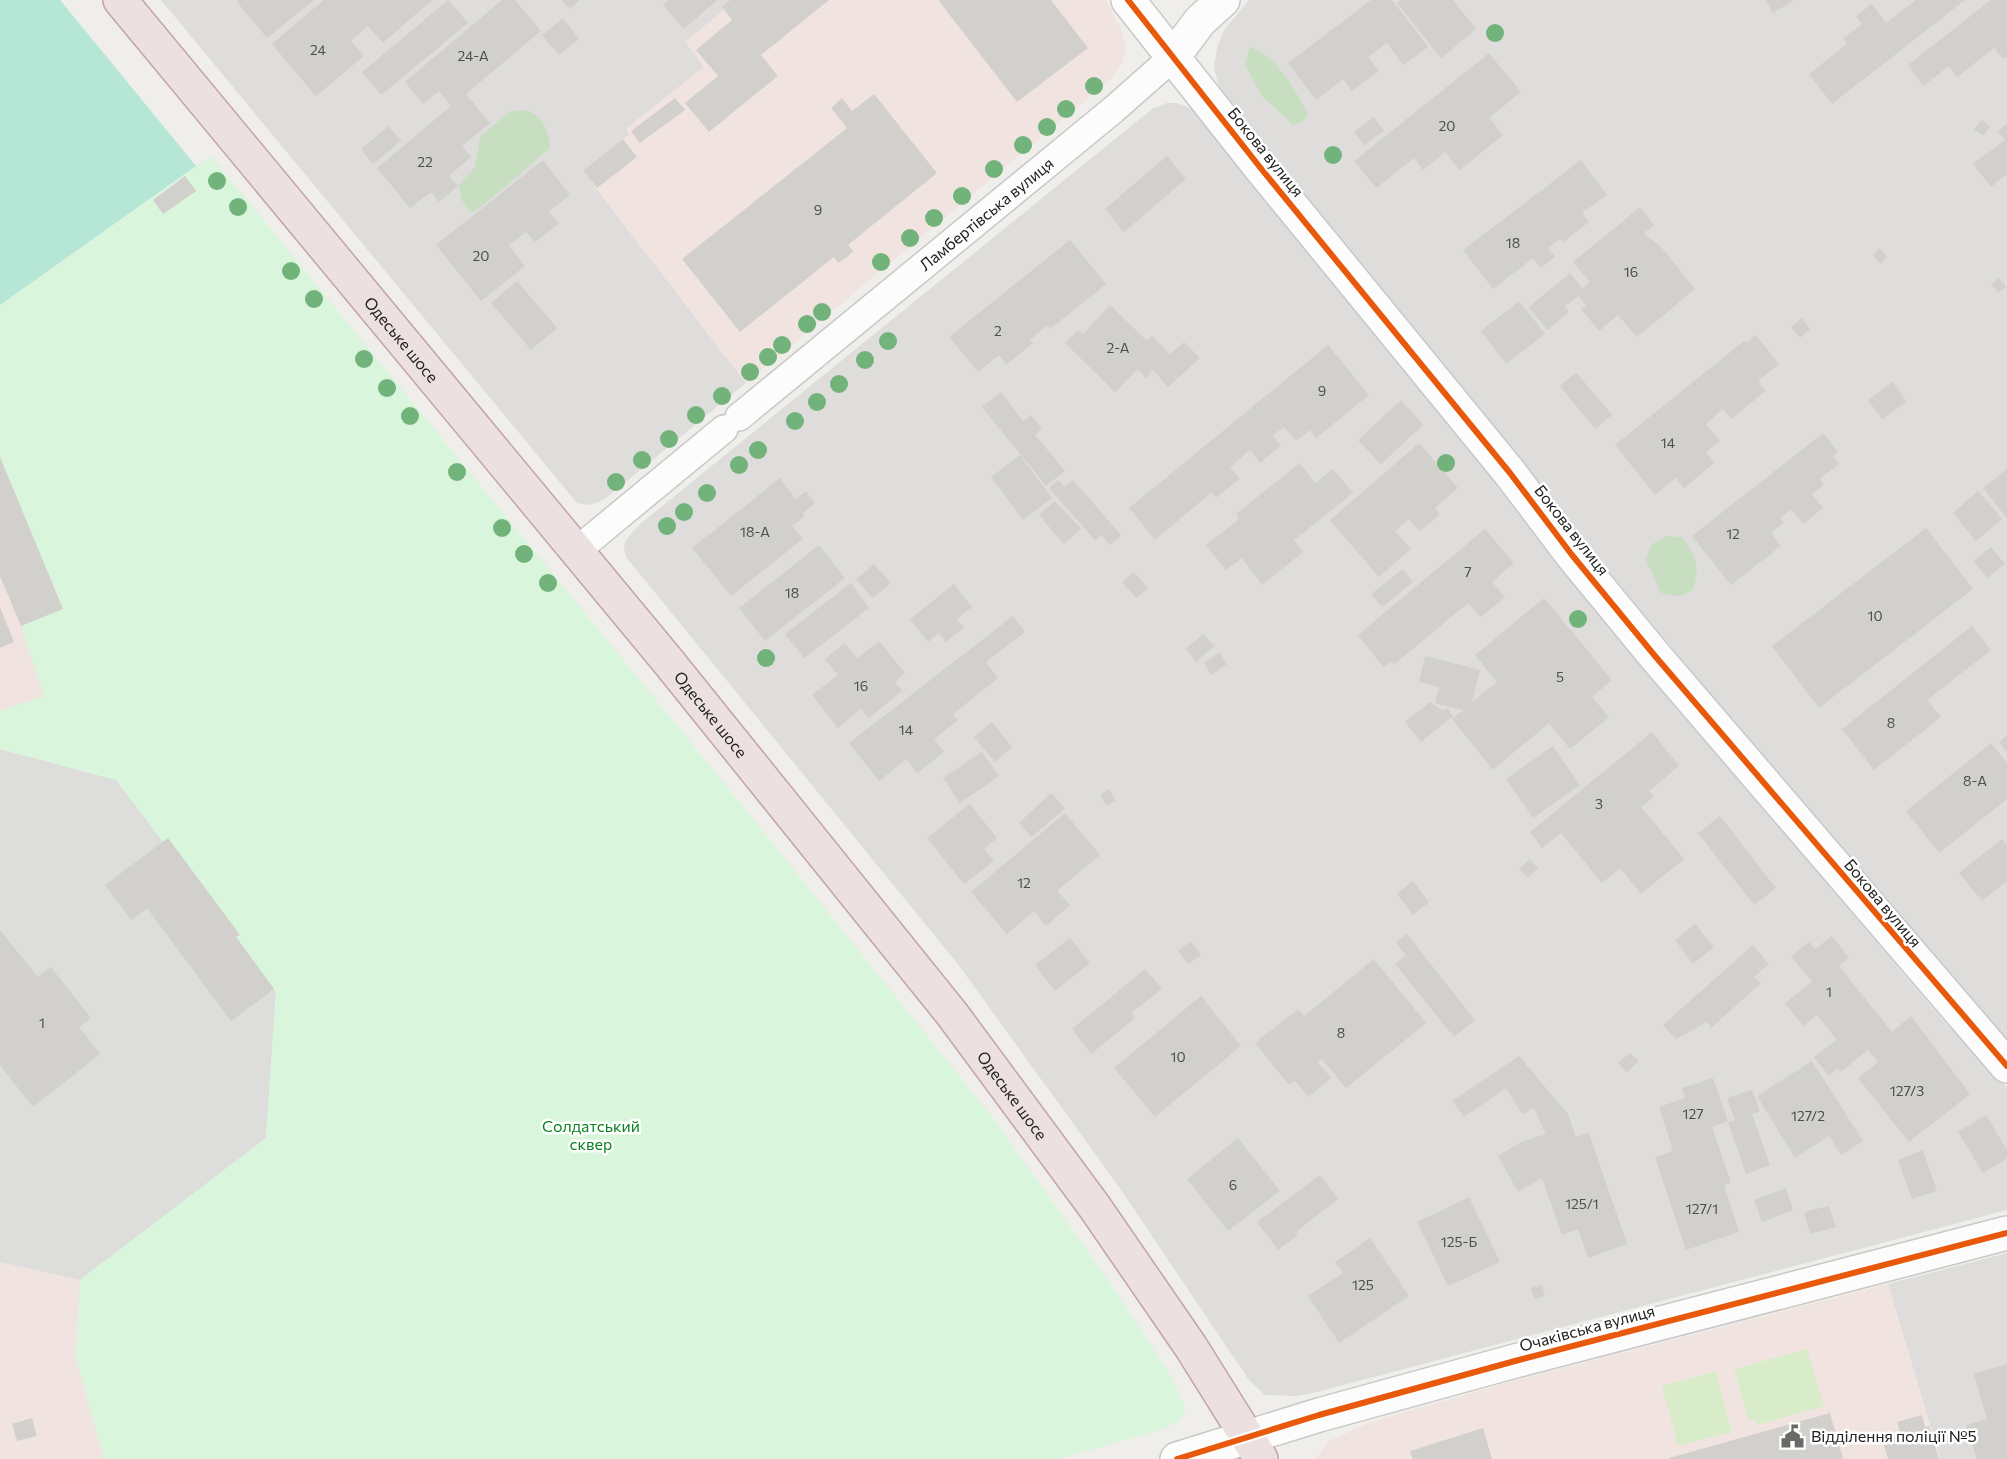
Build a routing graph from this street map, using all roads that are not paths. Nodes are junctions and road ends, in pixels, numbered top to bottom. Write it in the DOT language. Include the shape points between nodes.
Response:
graph roads {
  1 [pos="120,0"];
  2 [pos="1128,0"];
  3 [pos="1223,0"];
  4 [pos="1173,57"];
  5 [pos="575,552"];
  6 [pos="2007,1066"];
  7 [pos="2007,1233"];
  8 [pos="1254,1448"];
  9 [pos="1177,1459"];
  1 -- 5 [label="highway, Одеське шосе"];
  2 -- 4 [label="street, Бокова вулиця"];
  3 -- 4 [label="street, Ламбертівська вулиця" via="1200,21"];
  4 -- 5 [label="lane, Ламбертівська вулиця" via="1113,111"];
  4 -- 6 [label="street, Бокова вулиця" via="1655,656"];
  5 -- 8 [label="highway, Одеське шосе" via="952,1014 1094,1206 1191,1347"];
  7 -- 8 [label="street, Очаківська вулиця" via="1588,1341"];
  8 -- 9 [label="street, Очаківська вулиця"];
}
